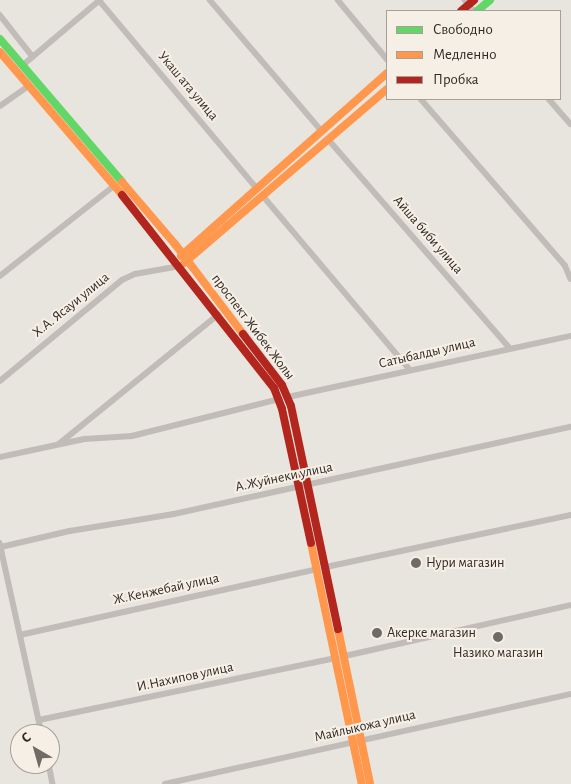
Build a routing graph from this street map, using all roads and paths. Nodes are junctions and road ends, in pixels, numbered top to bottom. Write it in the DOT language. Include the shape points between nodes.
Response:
graph roads {
  1 [pos="100,0"];
  2 [pos="210,0"];
  3 [pos="338,0"];
  4 [pos="490,0"];
  5 [pos="472,5"];
  6 [pos="0,15"];
  7 [pos="0,39"];
  8 [pos="0,52"];
  9 [pos="33,57"];
  10 [pos="386,58"];
  11 [pos="23,65"];
  12 [pos="386,74"];
  13 [pos="29,86"];
  14 [pos="386,90"];
  15 [pos="422,100"];
  16 [pos="550,100"];
  17 [pos="0,106"];
  18 [pos="571,124"];
  19 [pos="322,132"];
  20 [pos="329,140"];
  21 [pos="114,186"];
  22 [pos="258,188"];
  23 [pos="264,197"];
  24 [pos="186,258"];
  25 [pos="178,263"];
  26 [pos="0,276"];
  27 [pos="571,279"];
  28 [pos="218,315"];
  29 [pos="571,336"];
  30 [pos="509,347"];
  31 [pos="410,370"];
  32 [pos="0,381"];
  33 [pos="288,397"];
  34 [pos="279,399"];
  35 [pos="571,427"];
  36 [pos="57,445"];
  37 [pos="0,457"];
  38 [pos="308,484"];
  39 [pos="299,486"];
  40 [pos="571,515"];
  41 [pos="0,545"];
  42 [pos="326,568"];
  43 [pos="317,569"];
  44 [pos="571,605"];
  45 [pos="20,634"];
  46 [pos="345,656"];
  47 [pos="337,658"];
  48 [pos="571,694"];
  49 [pos="39,720"];
  50 [pos="40,724"];
  51 [pos="357,741"];
  52 [pos="165,784"];
  53 [pos="362,784"];
  54 [pos="370,784"];
  1 -- 9 [label="street"];
  1 -- 22 [label="street, Укаш ата улица"];
  2 -- 19 [label="street"];
  3 -- 10 [label="street"];
  4 -- 5 [label="street"];
  6 -- 9 [label="street"];
  7 -- 11 [label="street, проспект Жибек Жолы"];
  8 -- 13 [label="street, проспект Жибек Жолы"];
  9 -- 11 [label="street"];
  11 -- 24 [label="street, проспект Жибек Жолы"];
  12 -- 19 [label="street"];
  13 -- 17 [label="street"];
  13 -- 21 [label="street, проспект Жибек Жолы"];
  14 -- 20 [label="street"];
  15 -- 27 [label="street" via="565,265"];
  16 -- 18 [label="street"];
  19 -- 22 [label="street"];
  20 -- 23 [label="street"];
  20 -- 30 [label="street, Айша биби улица"];
  21 -- 25 [label="street, проспект Жибек Жолы"];
  21 -- 26 [label="street"];
  22 -- 24 [label="street"];
  23 -- 24 [label="street"];
  23 -- 31 [label="street"];
  24 -- 25 [label="street"];
  24 -- 33 [label="street, проспект Жибек Жолы" via="273,371"];
  25 -- 28 [label="street, проспект Жибек Жолы"];
  25 -- 32 [label="street, Х.А. Ясауи улица" via="122,280"];
  28 -- 34 [label="street, проспект Жибек Жолы"];
  28 -- 36 [label="street"];
  29 -- 30 [label="street, Сатыбалды улица"];
  30 -- 31 [label="street, Сатыбалды улица"];
  31 -- 33 [label="street, Сатыбалды улица"];
  33 -- 38 [label="street, проспект Жибек Жолы"];
  34 -- 36 [label="street" via="132,436"];
  34 -- 39 [label="street, проспект Жибек Жолы"];
  35 -- 38 [label="street, А.Жуйнеки улица"];
  36 -- 37 [label="street"];
  38 -- 39 [label="street, А.Жуйнеки улица"];
  38 -- 42 [label="street, проспект Жибек Жолы"];
  39 -- 41 [label="street, А.Жуйнеки улица"];
  39 -- 43 [label="street, проспект Жибек Жолы"];
  40 -- 42 [label="street"];
  41 -- 45 [label="street"];
  42 -- 46 [label="street, проспект Жибек Жолы"];
  43 -- 45 [label="street, Ж.Кенжебай улица"];
  43 -- 47 [label="street, проспект Жибек Жолы"];
  44 -- 46 [label="street"];
  45 -- 49 [label="street"];
  46 -- 51 [label="street, проспект Жибек Жолы"];
  47 -- 49 [label="street, И.Нахипов улица"];
  47 -- 51 [label="street, проспект Жибек Жолы"];
  48 -- 51 [label="street, Майлыкожа улица"];
  49 -- 50 [label="street"];
  51 -- 52 [label="street, Майлыкожа улица"];
  51 -- 53 [label="street, проспект Жибек Жолы"];
  51 -- 54 [label="street, проспект Жибек Жолы"];
}
